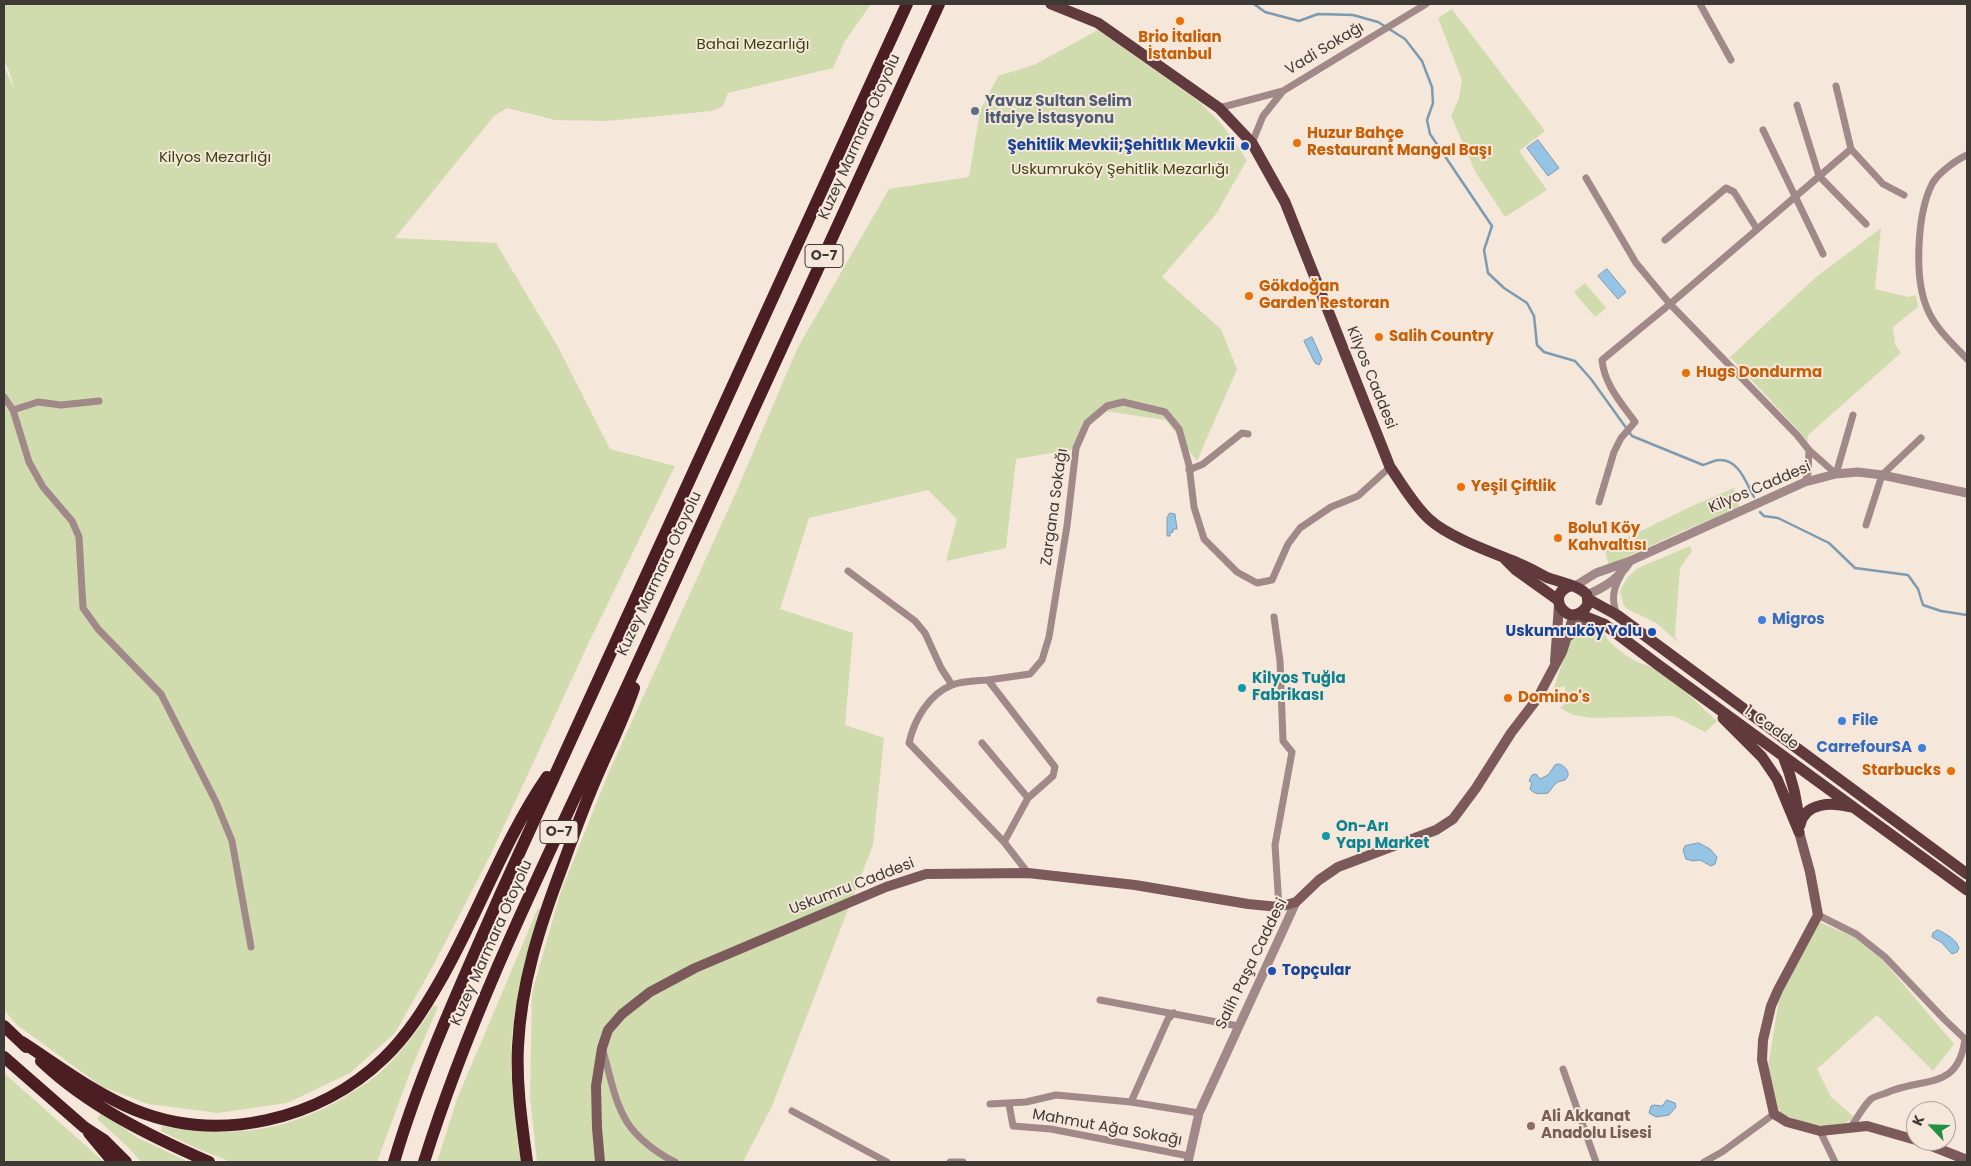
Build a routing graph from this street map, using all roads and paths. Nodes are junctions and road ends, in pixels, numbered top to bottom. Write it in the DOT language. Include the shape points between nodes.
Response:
graph roads {
  1 [pos="907,4"];
  2 [pos="939,4"];
  3 [pos="1051,4"];
  4 [pos="1426,4"];
  5 [pos="1700,4"];
  6 [pos="1731,60"];
  7 [pos="1836,86"];
  8 [pos="1283,91"];
  9 [pos="1797,105"];
  10 [pos="1218,108"];
  11 [pos="1763,130"];
  12 [pos="1252,143"];
  13 [pos="1850,149"];
  14 [pos="1967,155"];
  15 [pos="1819,176"];
  16 [pos="1586,178"];
  17 [pos="1904,195"];
  18 [pos="1794,198"];
  19 [pos="1866,224"];
  20 [pos="1757,229"];
  21 [pos="1666,240"];
  22 [pos="1823,254"];
  23 [pos="1670,304"];
  24 [pos="1967,359"];
  25 [pos="4,397"];
  26 [pos="99,401"];
  27 [pos="13,410"];
  28 [pos="1853,415"];
  29 [pos="1248,434"];
  30 [pos="1921,438"];
  31 [pos="1809,450"];
  32 [pos="1390,466"];
  33 [pos="1190,470"];
  34 [pos="1836,474"];
  35 [pos="1882,474"];
  36 [pos="1804,482"];
  37 [pos="1967,493"];
  38 [pos="1599,502"];
  39 [pos="1866,525"];
  40 [pos="1504,558"];
  41 [pos="1630,561"];
  42 [pos="848,571"];
  43 [pos="1621,575"];
  44 [pos="1573,586"];
  45 [pos="1588,597"];
  46 [pos="1559,603"];
  47 [pos="1577,614"];
  48 [pos="1617,615"];
  49 [pos="1274,617"];
  50 [pos="1596,621"];
  51 [pos="1566,639"];
  52 [pos="647,642"];
  53 [pos="1555,663"];
  54 [pos="988,680"];
  55 [pos="952,685"];
  56 [pos="1707,700"];
  57 [pos="1771,730"];
  58 [pos="982,744"];
  59 [pos="566,748"];
  60 [pos="1783,756"];
  61 [pos="1028,798"];
  62 [pos="1856,809"];
  63 [pos="1799,832"];
  64 [pos="1004,842"];
  65 [pos="1028,873"];
  66 [pos="1967,874"];
  67 [pos="1967,890"];
  68 [pos="1296,902"];
  69 [pos="1279,907"];
  70 [pos="1818,915"];
  71 [pos="251,947"];
  72 [pos="1100,1000"];
  73 [pos="1174,1013"];
  74 [pos="4,1026"];
  75 [pos="1238,1026"];
  76 [pos="1966,1039"];
  77 [pos="22,1042"];
  78 [pos="602,1048"];
  79 [pos="4,1057"];
  80 [pos="1563,1069"];
  81 [pos="1131,1102"];
  82 [pos="990,1104"];
  83 [pos="1009,1104"];
  84 [pos="792,1111"];
  85 [pos="1198,1113"];
  86 [pos="1774,1114"];
  87 [pos="84,1127"];
  88 [pos="1850,1128"];
  89 [pos="1820,1130"];
  90 [pos="1906,1137"];
  91 [pos="1944,1151"];
  92 [pos="1188,1159"];
  93 [pos="1967,1160"];
  94 [pos="113,1162"];
  95 [pos="126,1162"];
  96 [pos="209,1162"];
  97 [pos="394,1162"];
  98 [pos="424,1162"];
  99 [pos="527,1162"];
  100 [pos="600,1162"];
  101 [pos="675,1162"];
  102 [pos="886,1162"];
  103 [pos="950,1162"];
  104 [pos="962,1162"];
  105 [pos="1596,1162"];
  106 [pos="1704,1162"];
  107 [pos="1835,1162"];
  1 -- 59 [label="highway, Kuzey Marmara Otoyolu / O-7"];
  2 -- 52 [label="highway, Kuzey Marmara Otoyolu / O-7"];
  3 -- 10 [label="main road, Kilyos Caddesi" via="1098,23"];
  4 -- 8 [label="street, Vadi Sokağı"];
  5 -- 6 [label="street"];
  7 -- 13 [label="street"];
  8 -- 10 [label="street, Vadi Sokağı"];
  8 -- 12 [label="street, Vadi Sokağı" via="1264,116"];
  9 -- 15 [label="street"];
  10 -- 12 [label="main road, Kilyos Caddesi"];
  11 -- 18 [label="street"];
  12 -- 32 [label="main road, Kilyos Caddesi" via="1284,202"];
  13 -- 15 [label="street"];
  13 -- 17 [label="street" via="1883,184"];
  14 -- 24 [label="street" via="1933,182 1927,198 1919,248 1919,280 1928,311"];
  15 -- 18 [label="street"];
  15 -- 19 [label="street"];
  16 -- 23 [label="street" via="1636,263"];
  18 -- 20 [label="street"];
  18 -- 22 [label="street"];
  20 -- 21 [label="street" via="1734,192 1726,188"];
  20 -- 23 [label="street"];
  23 -- 31 [label="street"];
  23 -- 38 [label="street" via="1602,360 1603,372 1635,422 1614,452"];
  25 -- 27 [label="street"];
  26 -- 27 [label="street" via="61,406 38,402"];
  27 -- 71 [label="street" via="29,462 43,488 72,521 79,537 83,608 98,629 161,694 216,802 232,841"];
  28 -- 34 [label="street"];
  29 -- 33 [label="street" via="1242,433 1203,464"];
  30 -- 35 [label="street"];
  31 -- 34 [label="street"];
  31 -- 36 [label="street" via="1808,473"];
  32 -- 33 [label="street, Zargana Sokağı" via="1358,496 1331,507 1300,528 1288,544 1272,580 1257,583 1237,572 1204,539 1194,507"];
  32 -- 40 [label="main road, Kilyos Caddesi" via="1429,520"];
  33 -- 54 [label="street, Zargana Sokağı" via="1179,429 1165,412 1123,402 1107,406 1087,423 1076,448 1050,637 1042,660 1030,674"];
  34 -- 35 [label="street, Kilyos Caddesi"];
  34 -- 36 [label="street, Kilyos Caddesi"];
  35 -- 37 [label="street, Kilyos Caddesi"];
  35 -- 39 [label="street"];
  36 -- 41 [label="street, Kilyos Caddesi"];
  40 -- 44 [label="main road"];
  40 -- 46 [label="main road"];
  41 -- 43 [label="street"];
  41 -- 44 [label="street, Kilyos Caddesi" via="1596,573"];
  42 -- 55 [label="street" via="915,621 926,633"];
  43 -- 45 [label="street"];
  43 -- 48 [label="street" via="1613,592"];
  44 -- 45 [label="main road"];
  44 -- 46 [label="main road" via="1562,591"];
  45 -- 47 [label="main road" via="1585,609"];
  45 -- 48 [label="main road, 1. Cadde"];
  46 -- 47 [label="main road" via="1565,613"];
  46 -- 53 [label="main road"];
  47 -- 50 [label="main road, 1. Cadde"];
  47 -- 51 [label="main road, Salih Paşa Caddesi"];
  48 -- 57 [label="main road, 1. Cadde"];
  49 -- 69 [label="street" via="1283,741 1292,752 1275,844"];
  50 -- 51 [label="main road" via="1582,623"];
  50 -- 56 [label="main road, 1. Cadde"];
  51 -- 53 [label="main road, Salih Paşa Caddesi"];
  52 -- 98 [label="highway, Kuzey Marmara Otoyolu / O-7" via="485,998"];
  52 -- 99 [label="highway" via="626,711 542,919 523,993 518,1045"];
  53 -- 68 [label="main road, Salih Paşa Caddesi" via="1537,699 1453,819 1436,830 1338,867"];
  54 -- 55 [label="street, Zargana Sokağı"];
  54 -- 61 [label="street" via="1055,768 1053,776"];
  55 -- 64 [label="street" via="931,700 913,726 909,743"];
  56 -- 60 [label="main road, 1. Cadde"];
  56 -- 63 [label="main road" via="1762,757 1777,779"];
  57 -- 60 [label="main road"];
  57 -- 66 [label="main road, 1. Cadde"];
  58 -- 61 [label="street"];
  59 -- 77 [label="highway" via="530,802 424,1008 385,1057 362,1077 315,1105 254,1122 209,1125 173,1121 136,1111 103,1095"];
  59 -- 97 [label="highway, Kuzey Marmara Otoyolu / O-7" via="440,1034"];
  60 -- 62 [label="main road, 1. Cadde"];
  60 -- 63 [label="main road" via="1798,811"];
  61 -- 64 [label="street"];
  62 -- 63 [label="main road" via="1830,804 1819,806 1807,811"];
  62 -- 67 [label="main road, 1. Cadde"];
  63 -- 70 [label="main road"];
  64 -- 65 [label="street"];
  65 -- 69 [label="main road, Uskumru Caddesi"];
  65 -- 78 [label="main road, Uskumru Caddesi" via="926,874 886,887 695,968 650,992 608,1030"];
  68 -- 69 [label="main road, Uskumru Caddesi"];
  68 -- 75 [label="street, Salih Paşa Caddesi"];
  70 -- 76 [label="street" via="1856,934 1885,957"];
  70 -- 86 [label="main road" via="1778,990 1763,1040 1762,1060"];
  72 -- 73 [label="street"];
  73 -- 75 [label="street"];
  73 -- 81 [label="street" via="1168,1019"];
  74 -- 77 [label="highway"];
  75 -- 85 [label="street, Salih Paşa Caddesi"];
  76 -- 88 [label="street" via="1957,1066 1946,1075 1872,1099"];
  77 -- 96 [label="highway" via="54,1073 97,1104"];
  78 -- 100 [label="main road, Uskumru Caddesi" via="596,1086"];
  78 -- 101 [label="street" via="627,1122 661,1155"];
  79 -- 87 [label="highway"];
  80 -- 105 [label="street"];
  81 -- 83 [label="street, Mahmut Ağa Sokağı" via="1056,1095"];
  81 -- 85 [label="street, Mahmut Ağa Sokağı"];
  82 -- 83 [label="street, Mahmut Ağa Sokağı"];
  83 -- 92 [label="street, Mahmut Ağa Sokağı" via="1012,1126 1051,1129"];
  84 -- 102 [label="street"];
  85 -- 92 [label="street, Salih Paşa Caddesi"];
  86 -- 89 [label="main road" via="1787,1122"];
  86 -- 106 [label="street"];
  87 -- 94 [label="highway"];
  87 -- 95 [label="highway" via="104,1140"];
  88 -- 89 [label="main road"];
  88 -- 90 [label="main road" via="1867,1126"];
  89 -- 107 [label="street"];
  91 -- 93 [label="main road"];
  103 -- 104 [label="street"];
}
